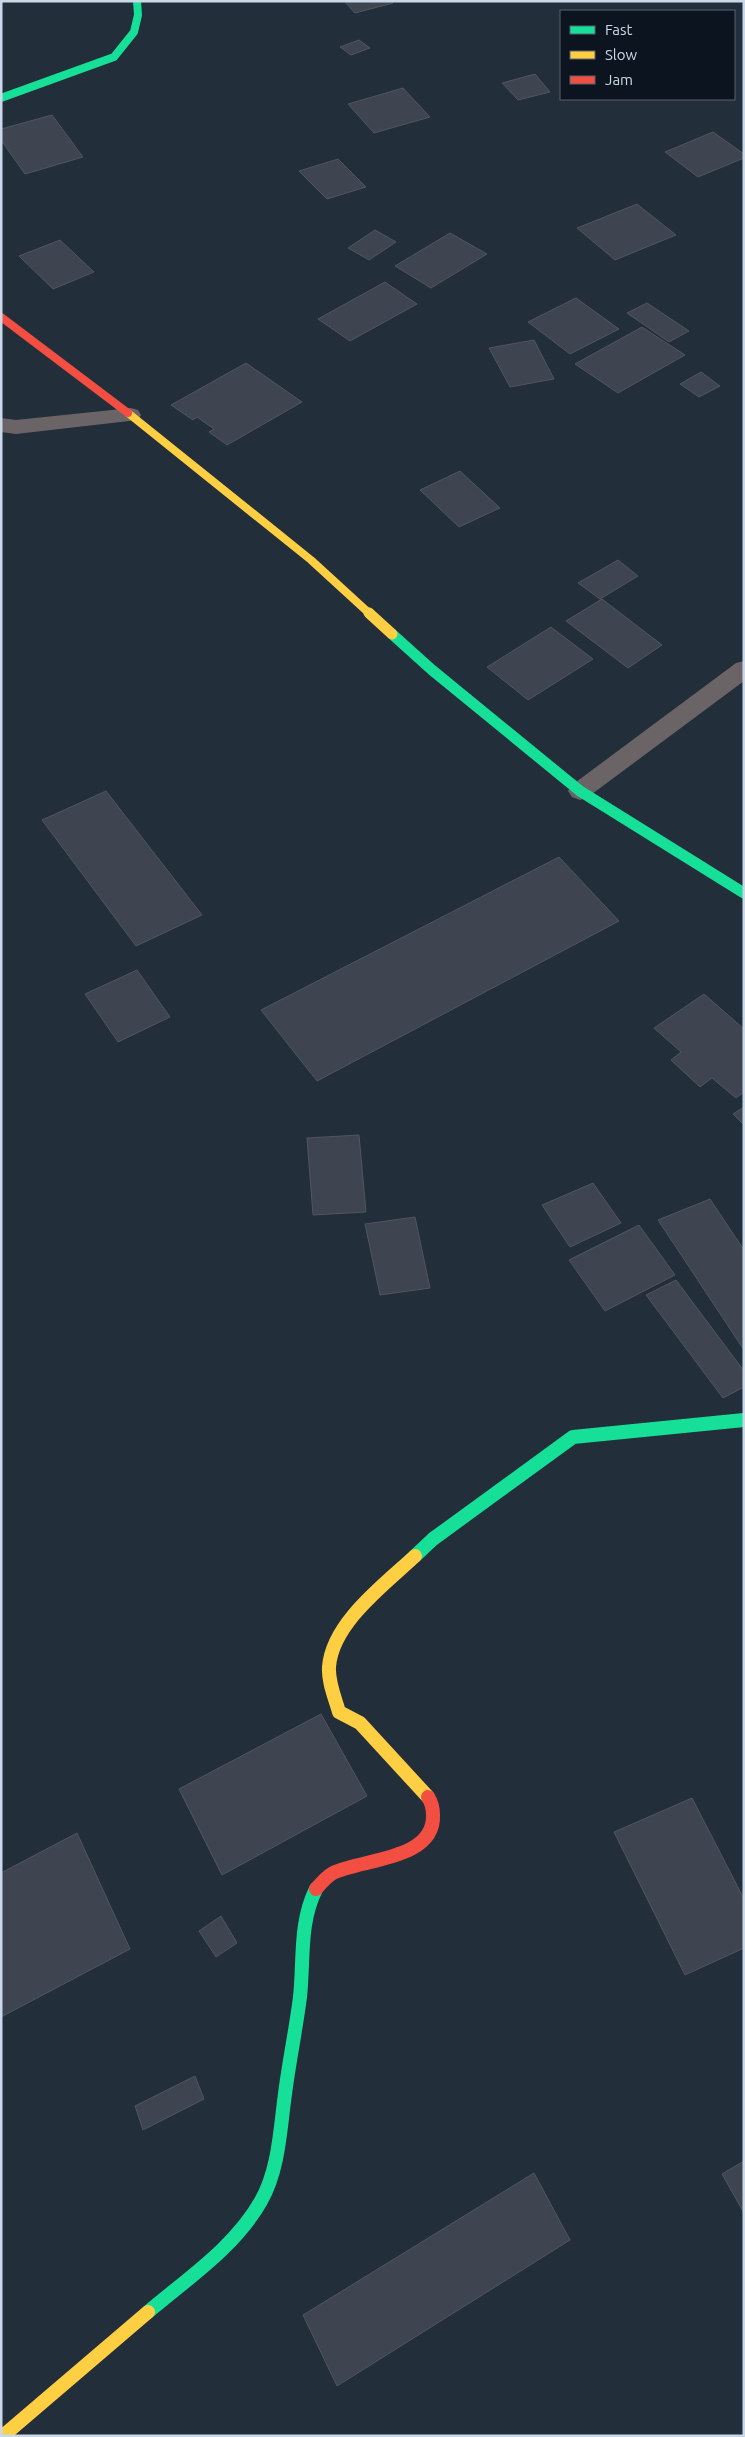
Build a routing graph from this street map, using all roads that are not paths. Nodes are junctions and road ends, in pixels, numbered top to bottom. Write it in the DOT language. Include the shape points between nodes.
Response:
graph roads {
  1 [pos="137,1"];
  2 [pos="1,98"];
  3 [pos="1,318"];
  4 [pos="131,415"];
  5 [pos="1,425"];
  6 [pos="744,669"];
  7 [pos="580,791"];
  8 [pos="744,893"];
  9 [pos="744,1420"];
  10 [pos="3,2436"];
  1 -- 2 [label="street" via="134,32 114,57"];
  3 -- 4 [label="street"];
  4 -- 5 [label="street"];
  4 -- 7 [label="street" via="312,560 432,670"];
  6 -- 7 [label="street"];
  7 -- 8 [label="street"];
  9 -- 10 [label="street" via="574,1437 433,1539 354,1615 336,1642 329,1666 339,1712 360,1723 430,1799 436,1810 435,1823 429,1837 417,1849 333,1873 312,1894 305,1923 303,1970 275,2160 265,2193 248,2219 224,2247"];
}
